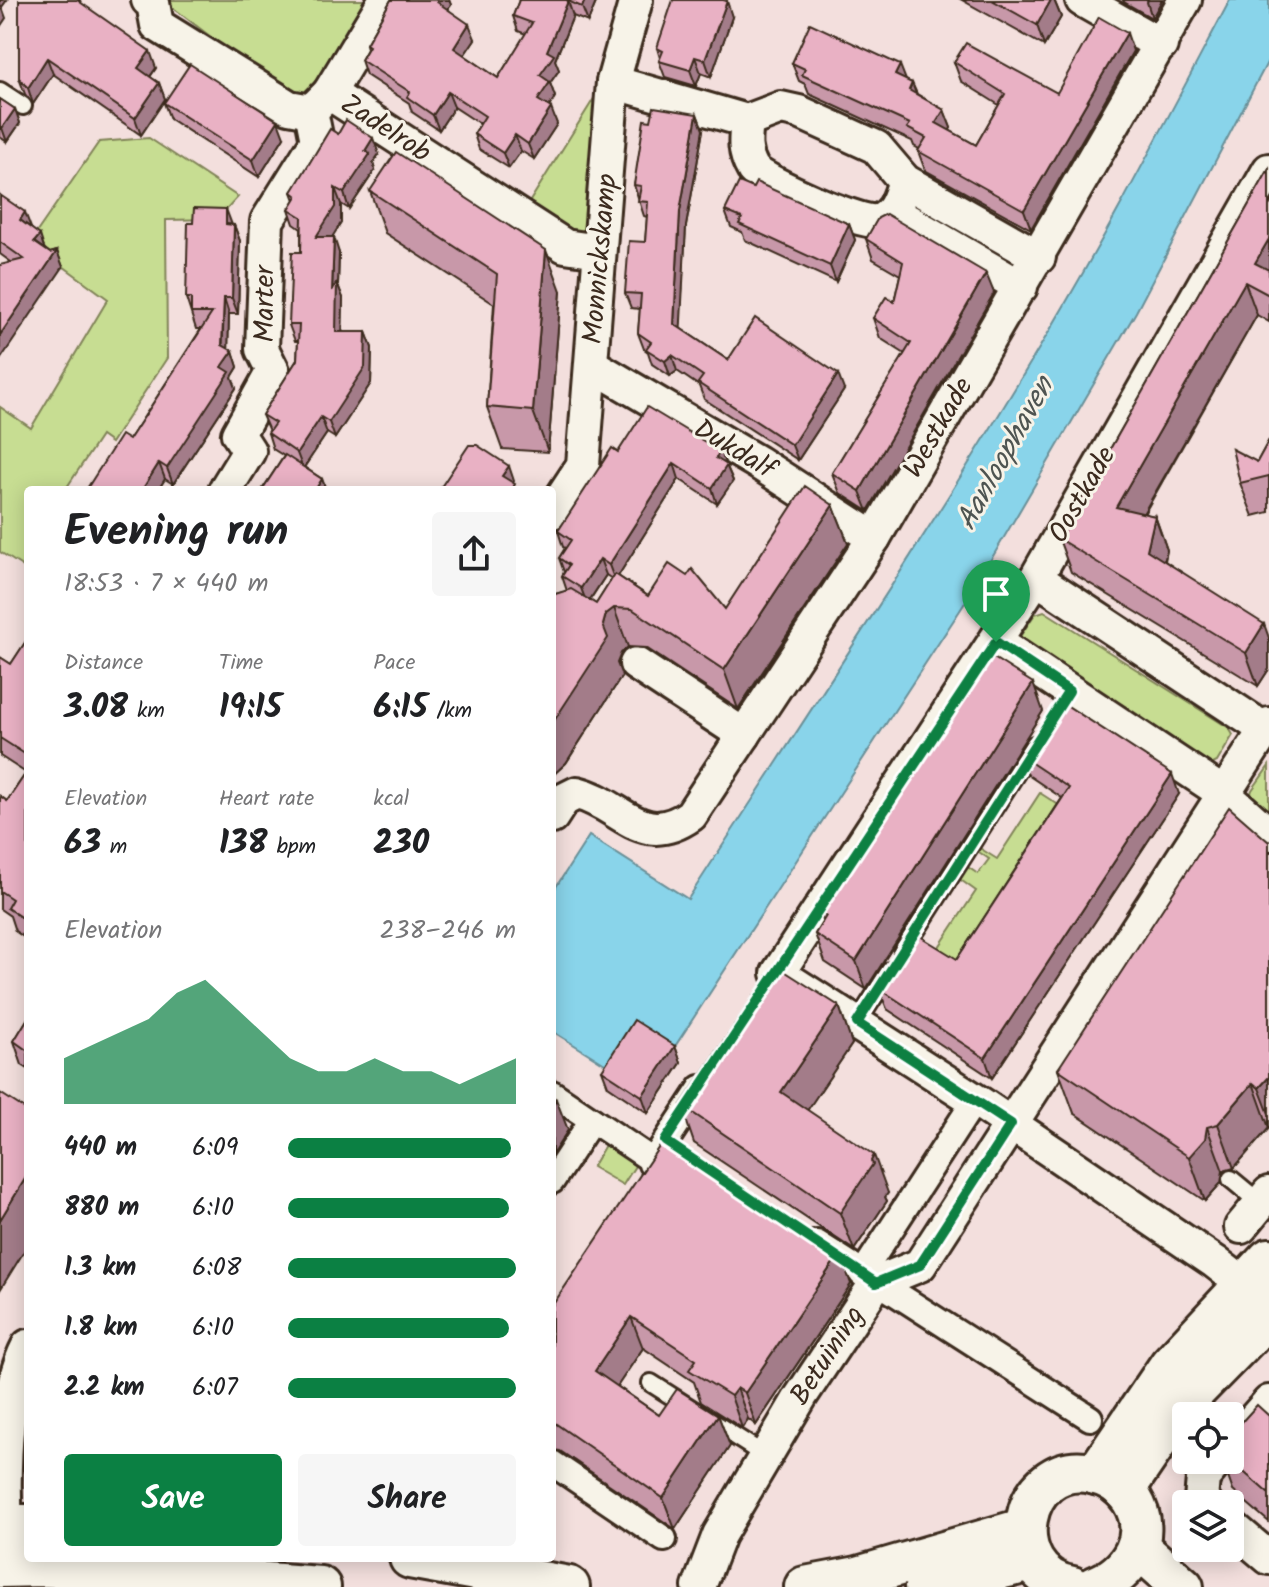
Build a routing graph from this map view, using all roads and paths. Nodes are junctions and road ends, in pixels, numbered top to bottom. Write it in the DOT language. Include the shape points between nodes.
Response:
graph roads {
  1 [pos="385,0"];
  2 [pos="636,0"];
  3 [pos="1082,0"];
  4 [pos="1185,0"];
  5 [pos="152,1"];
  6 [pos="1161,45"];
  7 [pos="613,82"];
  8 [pos="0,91"];
  9 [pos="320,102"];
  10 [pos="23,106"];
  11 [pos="747,121"];
  12 [pos="1269,170"];
  13 [pos="905,181"];
  14 [pos="893,212"];
  15 [pos="599,251"];
  16 [pos="1039,257"];
  17 [pos="1021,287"];
  18 [pos="592,365"];
  19 [pos="227,486"];
  20 [pos="556,506"];
  21 [pos="874,538"];
  22 [pos="1036,578"];
  23 [pos="996,642"];
  24 [pos="636,664"];
  25 [pos="1268,728"];
  26 [pos="1043,731"];
  27 [pos="744,735"];
  28 [pos="1223,793"];
  29 [pos="556,811"];
  30 [pos="1269,834"];
  31 [pos="857,1023"];
  32 [pos="718,1063"];
  33 [pos="556,1096"];
  34 [pos="975,1100"];
  35 [pos="592,1120"];
  36 [pos="1011,1124"];
  37 [pos="659,1151"];
  38 [pos="691,1159"];
  39 [pos="556,1175"];
  40 [pos="1231,1179"];
  41 [pos="636,1187"];
  42 [pos="1257,1208"];
  43 [pos="793,1227"];
  44 [pos="869,1278"];
  45 [pos="1263,1290"];
  46 [pos="24,1362"];
  47 [pos="651,1383"];
  48 [pos="1269,1402"];
  49 [pos="1090,1418"];
  50 [pos="1244,1430"];
  51 [pos="766,1456"];
  52 [pos="1,1463"];
  53 [pos="556,1466"];
  54 [pos="1110,1482"];
  55 [pos="11,1525"];
  56 [pos="1244,1537"];
  57 [pos="664,1539"];
  58 [pos="1028,1545"];
  59 [pos="1138,1547"];
  60 [pos="1269,1558"];
  61 [pos="444,1562"];
  62 [pos="5,1566"];
  63 [pos="118,1573"];
  64 [pos="1098,1586"];
  65 [pos="320,1587"];
  66 [pos="569,1587"];
  67 [pos="699,1587"];
  68 [pos="805,1587"];
  69 [pos="925,1587"];
  70 [pos="1183,1587"];
  1 -- 9 [label="street"];
  2 -- 7 [label="street, Monnickskamp"];
  3 -- 6 [label="street"];
  4 -- 6 [label="street, Westkade"];
  5 -- 9 [label="street, Zadelrob" via="157,25 289,107"];
  6 -- 16 [label="street, Westkade"];
  7 -- 11 [label="street"];
  7 -- 15 [label="street, Monnickskamp"];
  8 -- 10 [label="lane"];
  9 -- 15 [label="street, Zadelrob" via="565,246"];
  9 -- 19 [label="street, Marter" via="317,141 267,221 262,349 273,371 238,434 249,451"];
  11 -- 13 [label="street" via="781,108 799,112 876,147"];
  11 -- 14 [label="street" via="744,150 755,173 856,220 876,222"];
  12 -- 22 [label="street, Oostkade"];
  13 -- 14 [label="street"];
  13 -- 16 [label="street"];
  14 -- 17 [label="street"];
  15 -- 18 [label="street, Monnickskamp"];
  16 -- 17 [label="street, Westkade"];
  17 -- 21 [label="street, Westkade"];
  18 -- 20 [label="street, Monnickskamp" via="583,465"];
  18 -- 21 [label="street, Dukdalf"];
  21 -- 27 [label="street, Westkade"];
  22 -- 23 [label="street, Oostkade"];
  22 -- 25 [label="street"];
  23 -- 28 [label="street" via="1064,698"];
  23 -- 31 [label="street, Oostkade" via="770,985"];
  24 -- 27 [label="street"];
  25 -- 28 [label="street, Betuining"];
  26 -- 31 [label="lane"];
  27 -- 29 [label="street, Westkade" via="691,815 674,826 645,828 577,793"];
  28 -- 30 [label="street"];
  28 -- 36 [label="street, Betuining"];
  31 -- 34 [label="street"];
  32 -- 37 [label="street"];
  33 -- 35 [label="street"];
  34 -- 36 [label="street"];
  34 -- 44 [label="street"];
  35 -- 37 [label="street"];
  35 -- 39 [label="street"];
  36 -- 44 [label="street, Betuining" via="920,1265"];
  36 -- 45 [label="street"];
  37 -- 38 [label="street"];
  37 -- 41 [label="street"];
  40 -- 42 [label="lane"];
  43 -- 44 [label="street"];
  44 -- 49 [label="street"];
  44 -- 51 [label="street, Betuining"];
  45 -- 54 [label="street" via="1170,1365"];
  46 -- 52 [label="street"];
  47 -- 51 [label="lane"];
  48 -- 50 [label="street"];
  51 -- 67 [label="street, Betuining" via="719,1535"];
  52 -- 55 [label="street"];
  53 -- 57 [label="street"];
  54 -- 58 [label="street" via="1077,1472 1050,1481 1031,1501"];
  54 -- 59 [label="street" via="1137,1512"];
  55 -- 62 [label="street"];
  56 -- 60 [label="street"];
  58 -- 64 [label="street" via="1053,1581"];
  58 -- 68 [label="street"];
  58 -- 69 [label="street"];
  59 -- 64 [label="street" via="1126,1568"];
  59 -- 70 [label="street"];
  61 -- 66 [label="street"];
  62 -- 63 [label="street"];
  63 -- 65 [label="street"];
}
